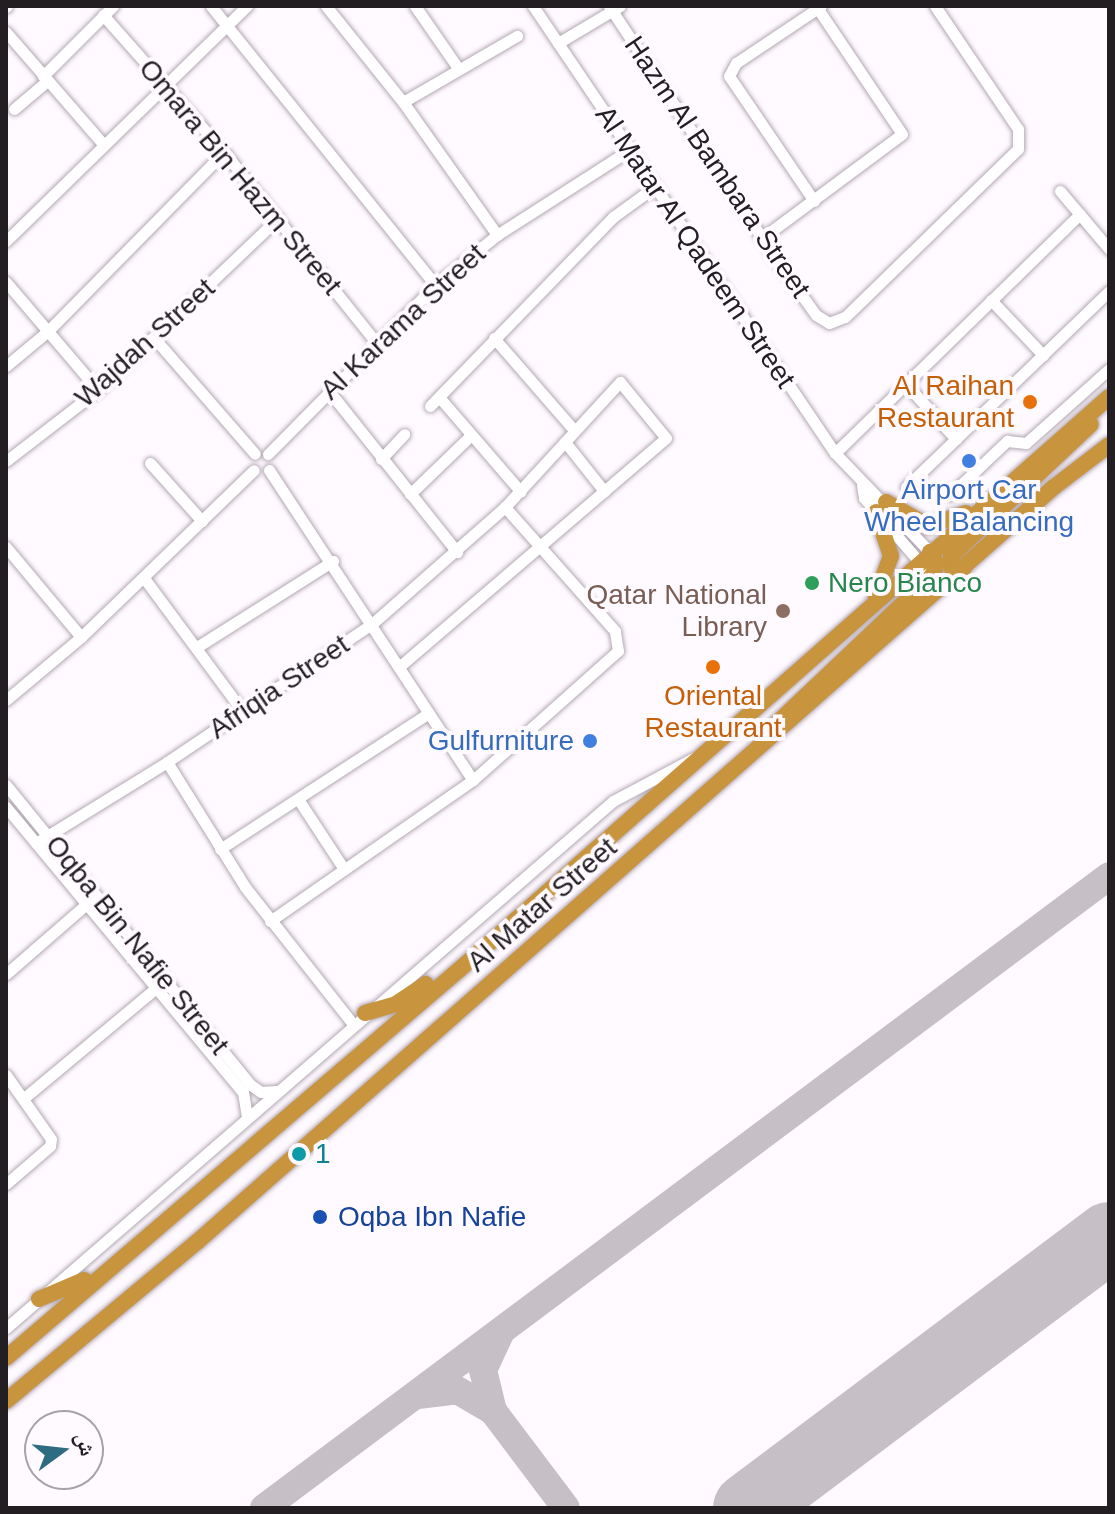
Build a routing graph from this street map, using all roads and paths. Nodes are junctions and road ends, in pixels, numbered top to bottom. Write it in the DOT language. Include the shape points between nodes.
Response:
graph roads {
  1 [pos="113,6"];
  2 [pos="211,6"];
  3 [pos="247,6"];
  4 [pos="326,6"];
  5 [pos="415,6"];
  6 [pos="533,6"];
  7 [pos="935,6"];
  8 [pos="614,7"];
  9 [pos="820,7"];
  10 [pos="103,15"];
  11 [pos="225,24"];
  12 [pos="6,32"];
  13 [pos="517,36"];
  14 [pos="558,43"];
  15 [pos="458,68"];
  16 [pos="45,78"];
  17 [pos="163,83"];
  18 [pos="403,102"];
  19 [pos="14,109"];
  20 [pos="102,143"];
  21 [pos="628,151"];
  22 [pos="224,152"];
  23 [pos="653,188"];
  24 [pos="1060,191"];
  25 [pos="814,201"];
  26 [pos="1080,214"];
  27 [pos="278,218"];
  28 [pos="497,235"];
  29 [pos="762,238"];
  30 [pos="6,241"];
  31 [pos="1109,249"];
  32 [pos="6,282"];
  33 [pos="435,285"];
  34 [pos="1109,291"];
  35 [pos="991,300"];
  36 [pos="48,331"];
  37 [pos="494,338"];
  38 [pos="155,339"];
  39 [pos="375,341"];
  40 [pos="1043,355"];
  41 [pos="6,366"];
  42 [pos="1109,369"];
  43 [pos="905,383"];
  44 [pos="98,390"];
  45 [pos="329,391"];
  46 [pos="1109,399"];
  47 [pos="573,429"];
  48 [pos="404,434"];
  49 [pos="471,435"];
  50 [pos="956,439"];
  51 [pos="565,442"];
  52 [pos="1109,445"];
  53 [pos="835,453"];
  54 [pos="255,454"];
  55 [pos="268,454"];
  56 [pos="381,459"];
  57 [pos="6,461"];
  58 [pos="150,463"];
  59 [pos="254,470"];
  60 [pos="269,470"];
  61 [pos="906,487"];
  62 [pos="604,491"];
  63 [pos="521,492"];
  64 [pos="410,494"];
  65 [pos="950,495"];
  66 [pos="986,504"];
  67 [pos="505,507"];
  68 [pos="881,507"];
  69 [pos="202,521"];
  70 [pos="6,547"];
  71 [pos="540,547"];
  72 [pos="457,552"];
  73 [pos="924,557"];
  74 [pos="333,561"];
  75 [pos="964,568"];
  76 [pos="144,578"];
  77 [pos="937,582"];
  78 [pos="864,613"];
  79 [pos="373,623"];
  80 [pos="81,637"];
  81 [pos="197,647"];
  82 [pos="399,667"];
  83 [pos="6,700"];
  84 [pos="243,712"];
  85 [pos="429,713"];
  86 [pos="703,755"];
  87 [pos="167,762"];
  88 [pos="473,780"];
  89 [pos="6,785"];
  90 [pos="298,799"];
  91 [pos="6,807"];
  92 [pos="48,836"];
  93 [pos="36,843"];
  94 [pos="220,849"];
  95 [pos="344,869"];
  96 [pos="96,897"];
  97 [pos="85,906"];
  98 [pos="270,921"];
  99 [pos="462,963"];
  100 [pos="6,974"];
  101 [pos="160,985"];
  102 [pos="358,1018"];
  103 [pos="6,1075"];
  104 [pos="276,1091"];
  105 [pos="24,1098"];
  106 [pos="247,1118"];
  107 [pos="6,1184"];
  108 [pos="127,1255"];
  109 [pos="39,1299"];
  110 [pos="6,1312"];
  111 [pos="22,1314"];
  112 [pos="6,1328"];
  113 [pos="6,1358"];
  114 [pos="6,1401"];
  1 -- 10 [label="street"];
  2 -- 11 [label="street"];
  3 -- 11 [label="street"];
  4 -- 18 [label="street"];
  5 -- 15 [label="street"];
  6 -- 14 [label="street, Al Matar Al Qadeem Street"];
  7 -- 29 [label="street, Hazm Al Bambara Street" via="1018,129 1018,149 836,322 816,315"];
  8 -- 14 [label="street"];
  8 -- 29 [label="street, Hazm Al Bambara Street"];
  9 -- 25 [label="street" via="902,134"];
  9 -- 25 [label="street" via="736,63 729,76"];
  10 -- 16 [label="street"];
  10 -- 17 [label="street, Omara Bin Hazm Street"];
  11 -- 17 [label="street"];
  11 -- 33 [label="street"];
  12 -- 16 [label="street"];
  13 -- 15 [label="street"];
  14 -- 21 [label="street, Al Matar Al Qadeem Street"];
  15 -- 18 [label="street"];
  16 -- 19 [label="street"];
  16 -- 20 [label="street"];
  17 -- 20 [label="street"];
  17 -- 22 [label="street, Omara Bin Hazm Street"];
  18 -- 28 [label="street"];
  20 -- 30 [label="street"];
  21 -- 23 [label="street, Al Matar Al Qadeem Street"];
  21 -- 28 [label="street, Al Karama Street"];
  22 -- 27 [label="street, Omara Bin Hazm Street"];
  22 -- 36 [label="street"];
  23 -- 37 [label="street" via="613,217"];
  23 -- 53 [label="street, Al Matar Al Qadeem Street"];
  24 -- 26 [label="street"];
  25 -- 29 [label="street"];
  26 -- 31 [label="street"];
  26 -- 35 [label="street"];
  27 -- 38 [label="street, Wajdah Street"];
  27 -- 39 [label="street, Omara Bin Hazm Street"];
  28 -- 33 [label="street, Al Karama Street"];
  32 -- 36 [label="street"];
  33 -- 39 [label="street, Al Karama Street"];
  34 -- 40 [label="street"];
  35 -- 40 [label="street"];
  35 -- 43 [label="street"];
  36 -- 41 [label="street"];
  36 -- 44 [label="street"];
  37 -- 47 [label="street"];
  37 -- 49 [label="street" via="434,402"];
  38 -- 44 [label="street, Wajdah Street"];
  38 -- 54 [label="street"];
  39 -- 45 [label="street, Al Karama Street"];
  40 -- 50 [label="street"];
  42 -- 65 [label="street" via="1026,443 1007,441"];
  43 -- 50 [label="street"];
  43 -- 53 [label="street"];
  44 -- 57 [label="street, Wajdah Street"];
  45 -- 55 [label="street, Al Karama Street"];
  45 -- 56 [label="street"];
  46 -- 66 [label="highway, Al Matar Street"];
  46 -- 75 [label="highway" via="1066,451 951,556 952,568"];
  47 -- 51 [label="street, Afriqia Street"];
  47 -- 62 [label="street, Afriqia Street" via="620,382 666,438"];
  48 -- 56 [label="street"];
  49 -- 63 [label="street"];
  49 -- 64 [label="street"];
  50 -- 61 [label="street"];
  51 -- 62 [label="street"];
  51 -- 63 [label="street, Afriqia Street"];
  52 -- 75 [label="highway"];
  53 -- 68 [label="street, Al Matar Al Qadeem Street"];
  54 -- 55 [label="street"];
  54 -- 59 [label="street"];
  55 -- 60 [label="street"];
  56 -- 64 [label="street"];
  58 -- 69 [label="street"];
  59 -- 60 [label="street"];
  59 -- 69 [label="street"];
  60 -- 74 [label="street"];
  62 -- 71 [label="street"];
  63 -- 67 [label="street, Afriqia Street"];
  64 -- 72 [label="street"];
  66 -- 68 [label="highway" via="928,526"];
  66 -- 73 [label="highway, Al Matar Street"];
  67 -- 71 [label="street"];
  67 -- 72 [label="street, Afriqia Street"];
  68 -- 73 [label="street, Al Matar Al Qadeem Street"];
  68 -- 78 [label="highway" via="891,562"];
  69 -- 76 [label="street"];
  70 -- 80 [label="street"];
  71 -- 82 [label="street"];
  71 -- 88 [label="street" via="615,631 618,651"];
  72 -- 79 [label="street, Afriqia Street"];
  73 -- 77 [label="highway" via="937,564"];
  73 -- 78 [label="highway, Al Matar Street"];
  74 -- 79 [label="street"];
  74 -- 81 [label="street"];
  75 -- 77 [label="highway"];
  76 -- 80 [label="street"];
  76 -- 81 [label="street"];
  77 -- 114 [label="highway, Al Matar Street" via="792,704 741,766 197,1242"];
  78 -- 86 [label="highway, Al Matar Street"];
  79 -- 82 [label="street"];
  79 -- 84 [label="street, Afriqia Street"];
  80 -- 83 [label="street"];
  81 -- 84 [label="street"];
  82 -- 85 [label="street"];
  84 -- 87 [label="street, Afriqia Street"];
  85 -- 88 [label="street"];
  85 -- 90 [label="street"];
  86 -- 99 [label="highway, Al Matar Street"];
  86 -- 102 [label="street, Al Matar Street" via="691,755 613,801"];
  87 -- 92 [label="street, Afriqia Street"];
  87 -- 94 [label="street"];
  88 -- 95 [label="street"];
  89 -- 92 [label="street, Oqba Bin Nafie Street"];
  90 -- 94 [label="street"];
  90 -- 95 [label="street"];
  91 -- 93 [label="street, Oqba Bin Nafie Street"];
  92 -- 93 [label="street, Afriqia Street"];
  92 -- 96 [label="street, Oqba Bin Nafie Street"];
  93 -- 97 [label="street, Oqba Bin Nafie Street"];
  94 -- 98 [label="street"];
  95 -- 98 [label="street"];
  96 -- 97 [label="street"];
  96 -- 101 [label="street, Oqba Bin Nafie Street"];
  97 -- 100 [label="street"];
  97 -- 101 [label="street, Oqba Bin Nafie Street"];
  98 -- 102 [label="street"];
  99 -- 102 [label="highway" via="396,1004"];
  99 -- 108 [label="highway, Al Matar Street"];
  101 -- 104 [label="street, Oqba Bin Nafie Street" via="255,1089"];
  101 -- 105 [label="street"];
  101 -- 106 [label="street, Oqba Bin Nafie Street" via="243,1092"];
  102 -- 104 [label="street, Al Matar Street"];
  103 -- 105 [label="street"];
  104 -- 106 [label="street, Al Matar Street"];
  105 -- 107 [label="street" via="49,1132 50,1146"];
  106 -- 109 [label="street, Al Matar Street"];
  108 -- 109 [label="highway" via="70,1289"];
  108 -- 113 [label="highway, Al Matar Street"];
  109 -- 111 [label="street, Al Matar Street"];
  110 -- 111 [label="street"];
  111 -- 112 [label="street, Al Matar Street"];
}
